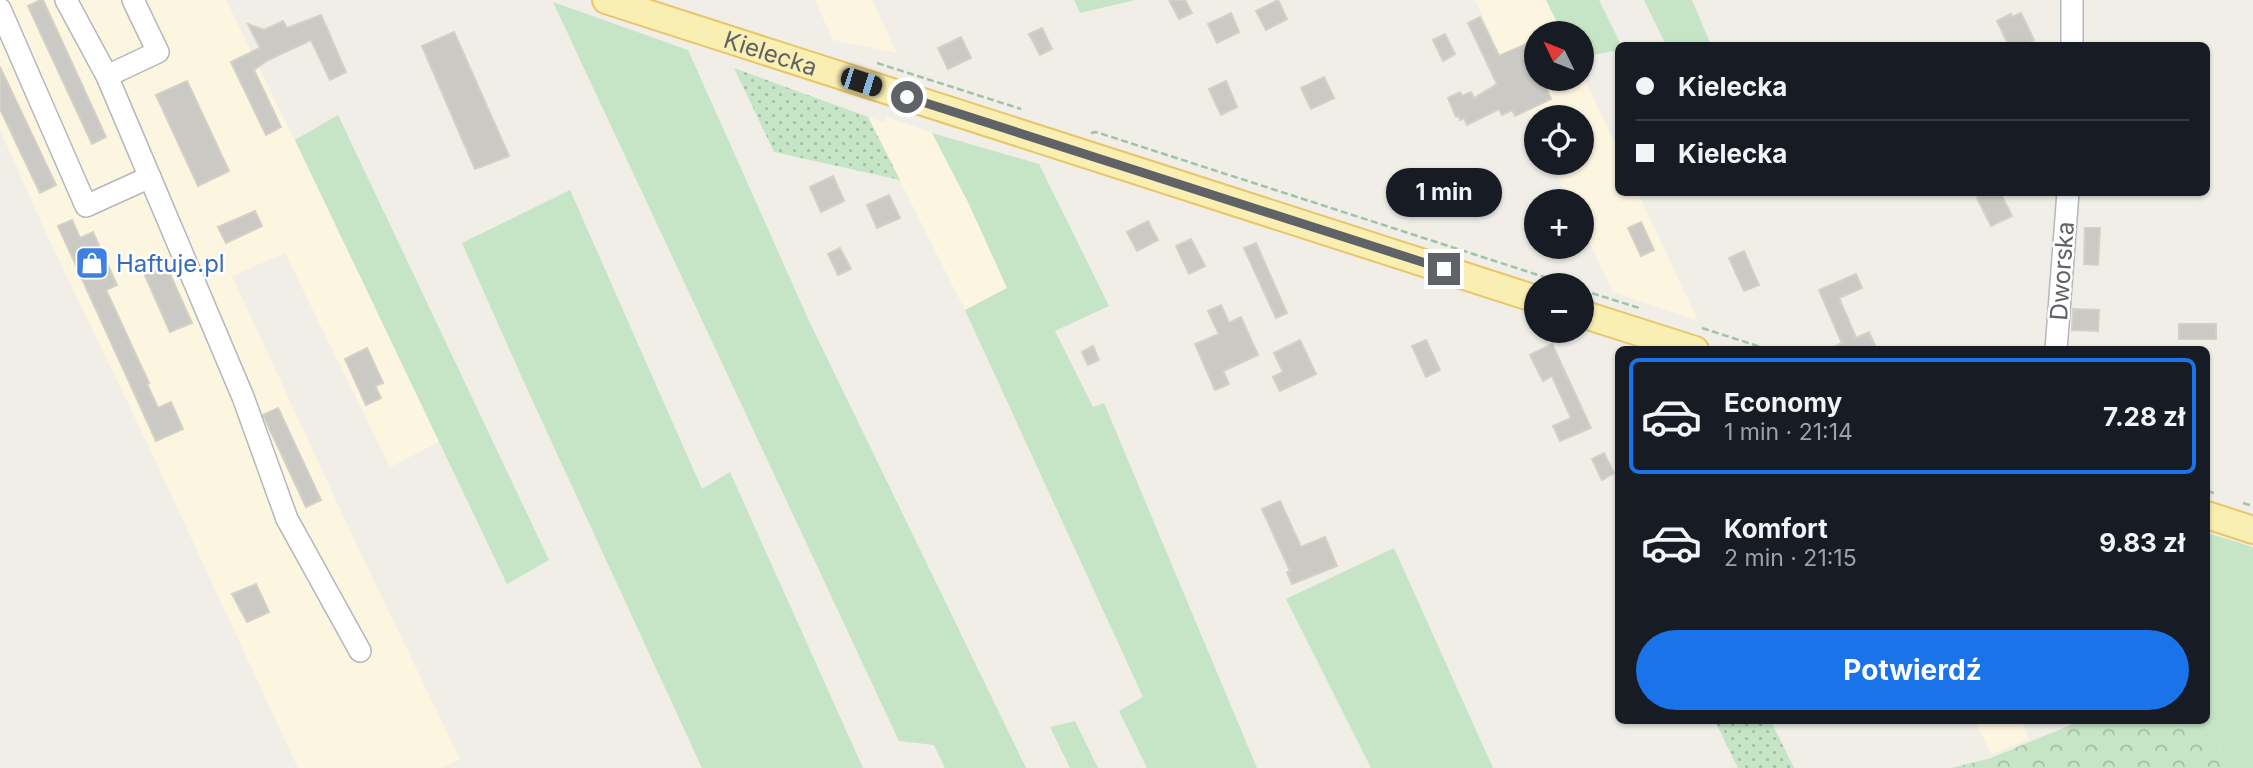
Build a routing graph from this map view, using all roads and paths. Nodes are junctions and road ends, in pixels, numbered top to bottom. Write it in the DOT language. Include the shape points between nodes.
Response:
graph roads {
  1 [pos="66,0"];
  2 [pos="133,0"];
  3 [pos="606,0"];
  4 [pos="2072,0"];
  5 [pos="0,9"];
  6 [pos="2072,42"];
  7 [pos="107,76"];
  8 [pos="150,177"];
  9 [pos="2068,196"];
  10 [pos="1524,295"];
  11 [pos="1594,318"];
  12 [pos="1682,346"];
  13 [pos="2056,346"];
  14 [pos="2210,516"];
  15 [pos="2253,530"];
  16 [pos="360,651"];
  1 -- 7 [label="street"];
  2 -- 7 [label="street" via="158,52"];
  3 -- 10 [label="main road, Kielecka"];
  4 -- 6 [label="street"];
  5 -- 8 [label="street" via="86,206"];
  7 -- 8 [label="street"];
  8 -- 16 [label="street" via="243,397 286,519"];
  9 -- 13 [label="street, Dworska"];
  11 -- 12 [label="main road"];
  14 -- 15 [label="main road"];
}
